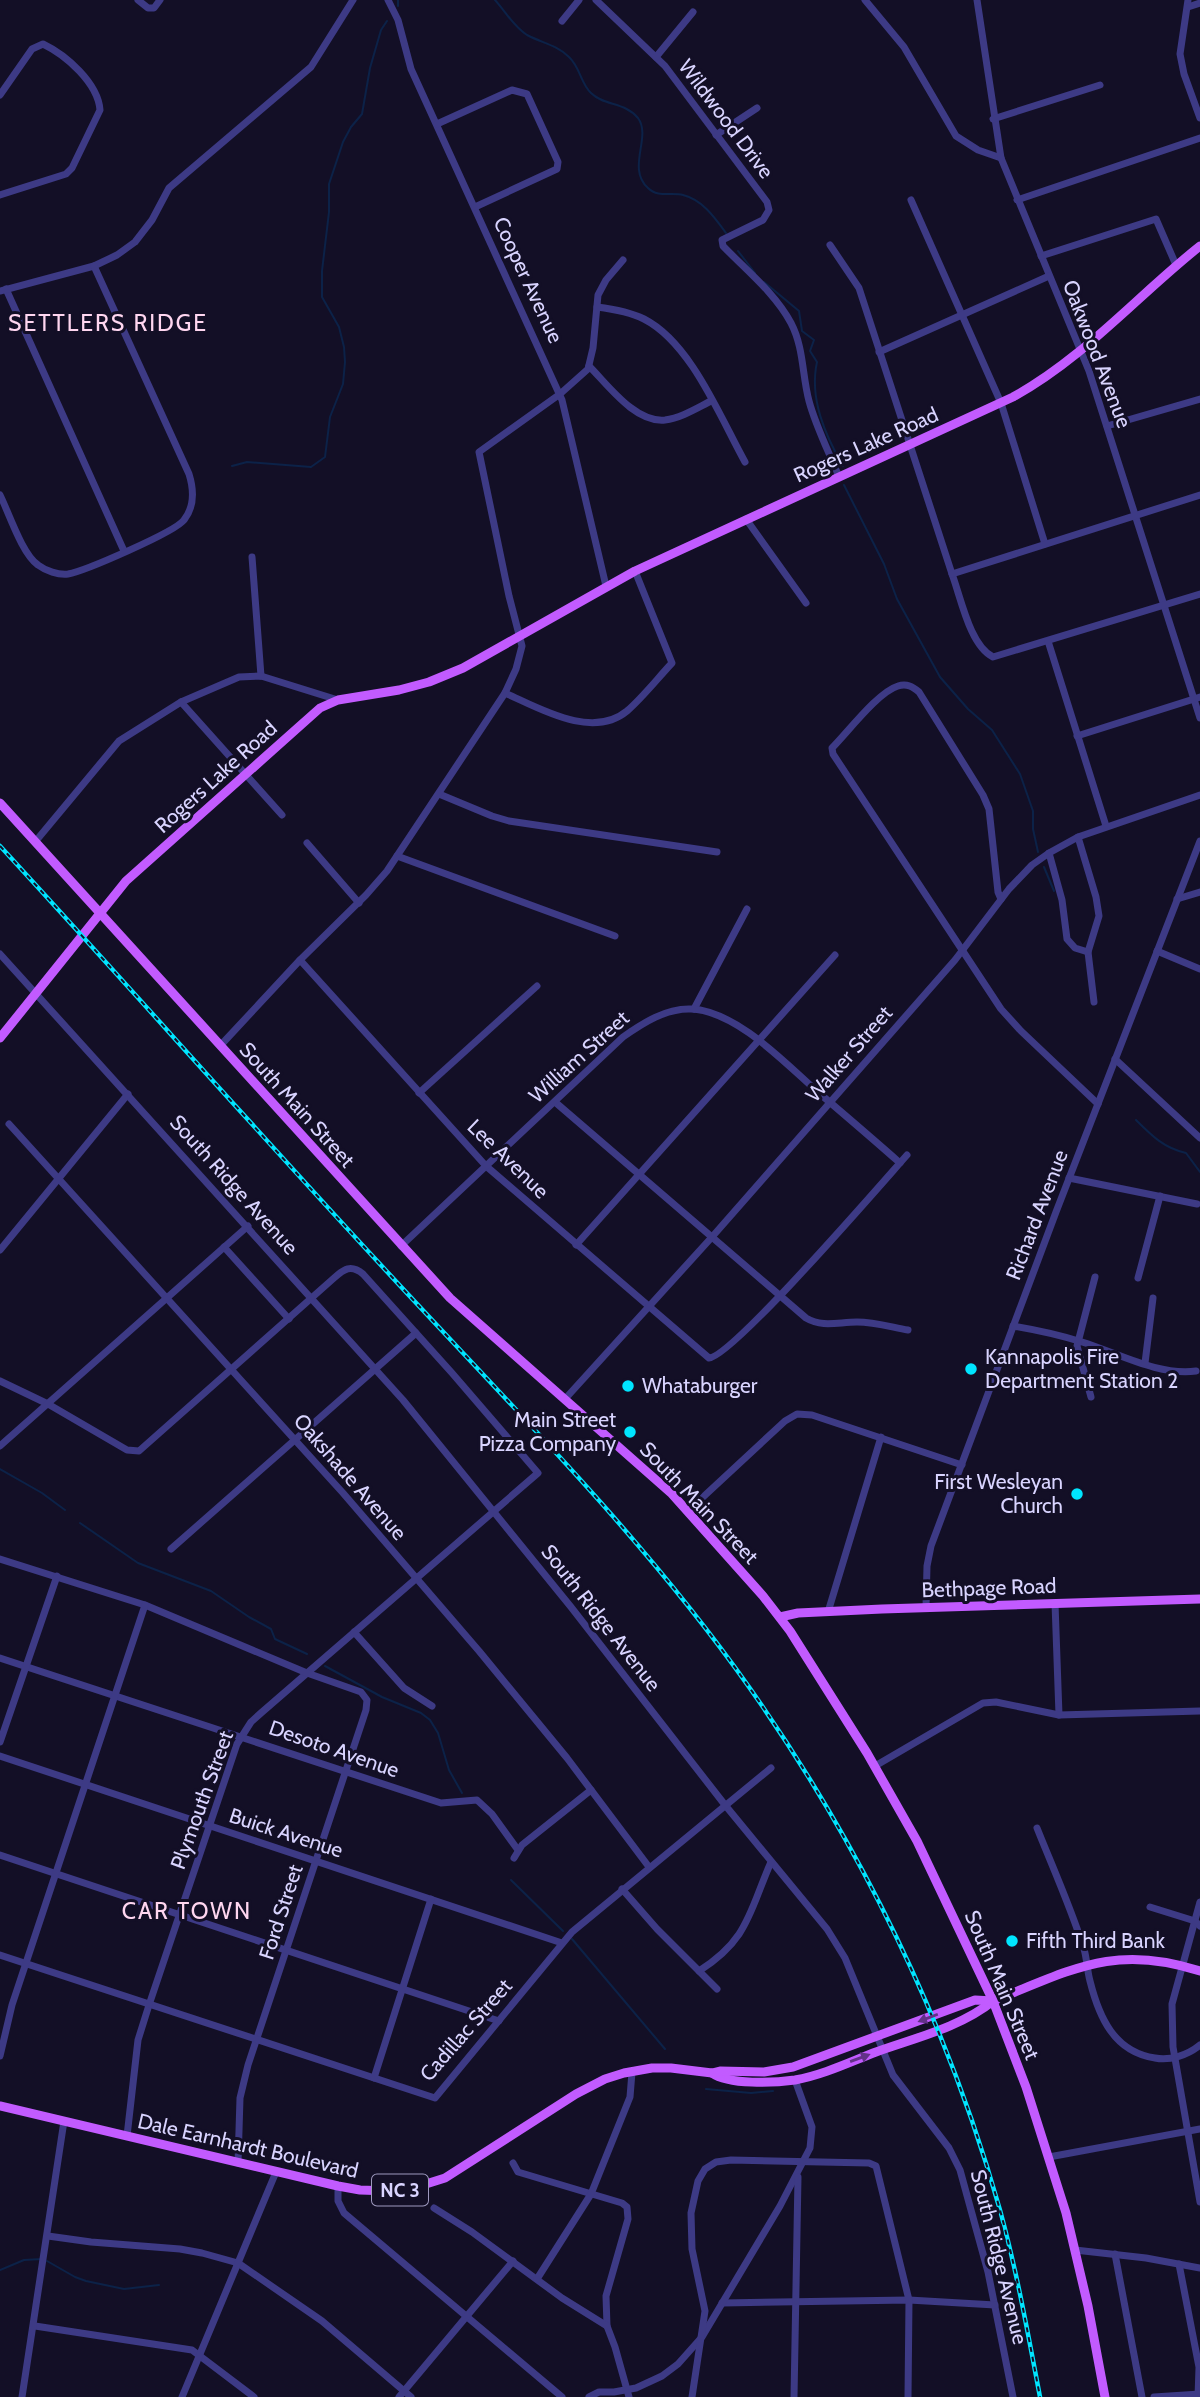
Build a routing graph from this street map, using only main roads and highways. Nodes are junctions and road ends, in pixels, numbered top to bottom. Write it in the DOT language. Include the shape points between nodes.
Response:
graph roads {
  1 [pos="1200,246"];
  2 [pos="0,803"];
  3 [pos="99,913"];
  4 [pos="0,1038"];
  5 [pos="1200,1599"];
  6 [pos="780,1617"];
  7 [pos="1200,1971"];
  8 [pos="993,2001"];
  9 [pos="830,2055"];
  10 [pos="712,2073"];
  11 [pos="795,2080"];
  12 [pos="0,2106"];
  13 [pos="1105,2397"];
  1 -- 3 [label="main road, Rogers Lake Road" via="1042,382 635,571 463,668 429,682 338,700 320,708 131,876"];
  2 -- 3 [label="main road, South Main Street"];
  3 -- 4 [label="main road, Rogers Lake Road"];
  3 -- 6 [label="main road, South Main Street" via="450,1298 645,1469"];
  5 -- 6 [label="main road, Bethpage Road" via="926,1607"];
  6 -- 8 [label="main road, South Main Street" via="875,1766 940,1884"];
  7 -- 8 [label="main road, Dale Earnhardt Boulevard / NC 3" via="1147,1958 1104,1960"];
  8 -- 9 [label="main road, Dale Earnhardt Boulevard / NC 3, one-way" via="975,2000"];
  11 -- 8 [label="main road, Dale Earnhardt Boulevard / NC 3, one-way" via="979,2012"];
  8 -- 13 [label="main road, South Main Street" via="1049,2157 1075,2250"];
  9 -- 10 [label="main road, Dale Earnhardt Boulevard / NC 3" via="764,2072"];
  9 -- 11 [label="main road" via="798,2073"];
  10 -- 11 [label="main road, Dale Earnhardt Boulevard / NC 3" via="751,2082"];
  10 -- 12 [label="main road, Dale Earnhardt Boulevard / NC 3" via="671,2068 605,2079 461,2169 410,2189 388,2191 338,2186"];
}
